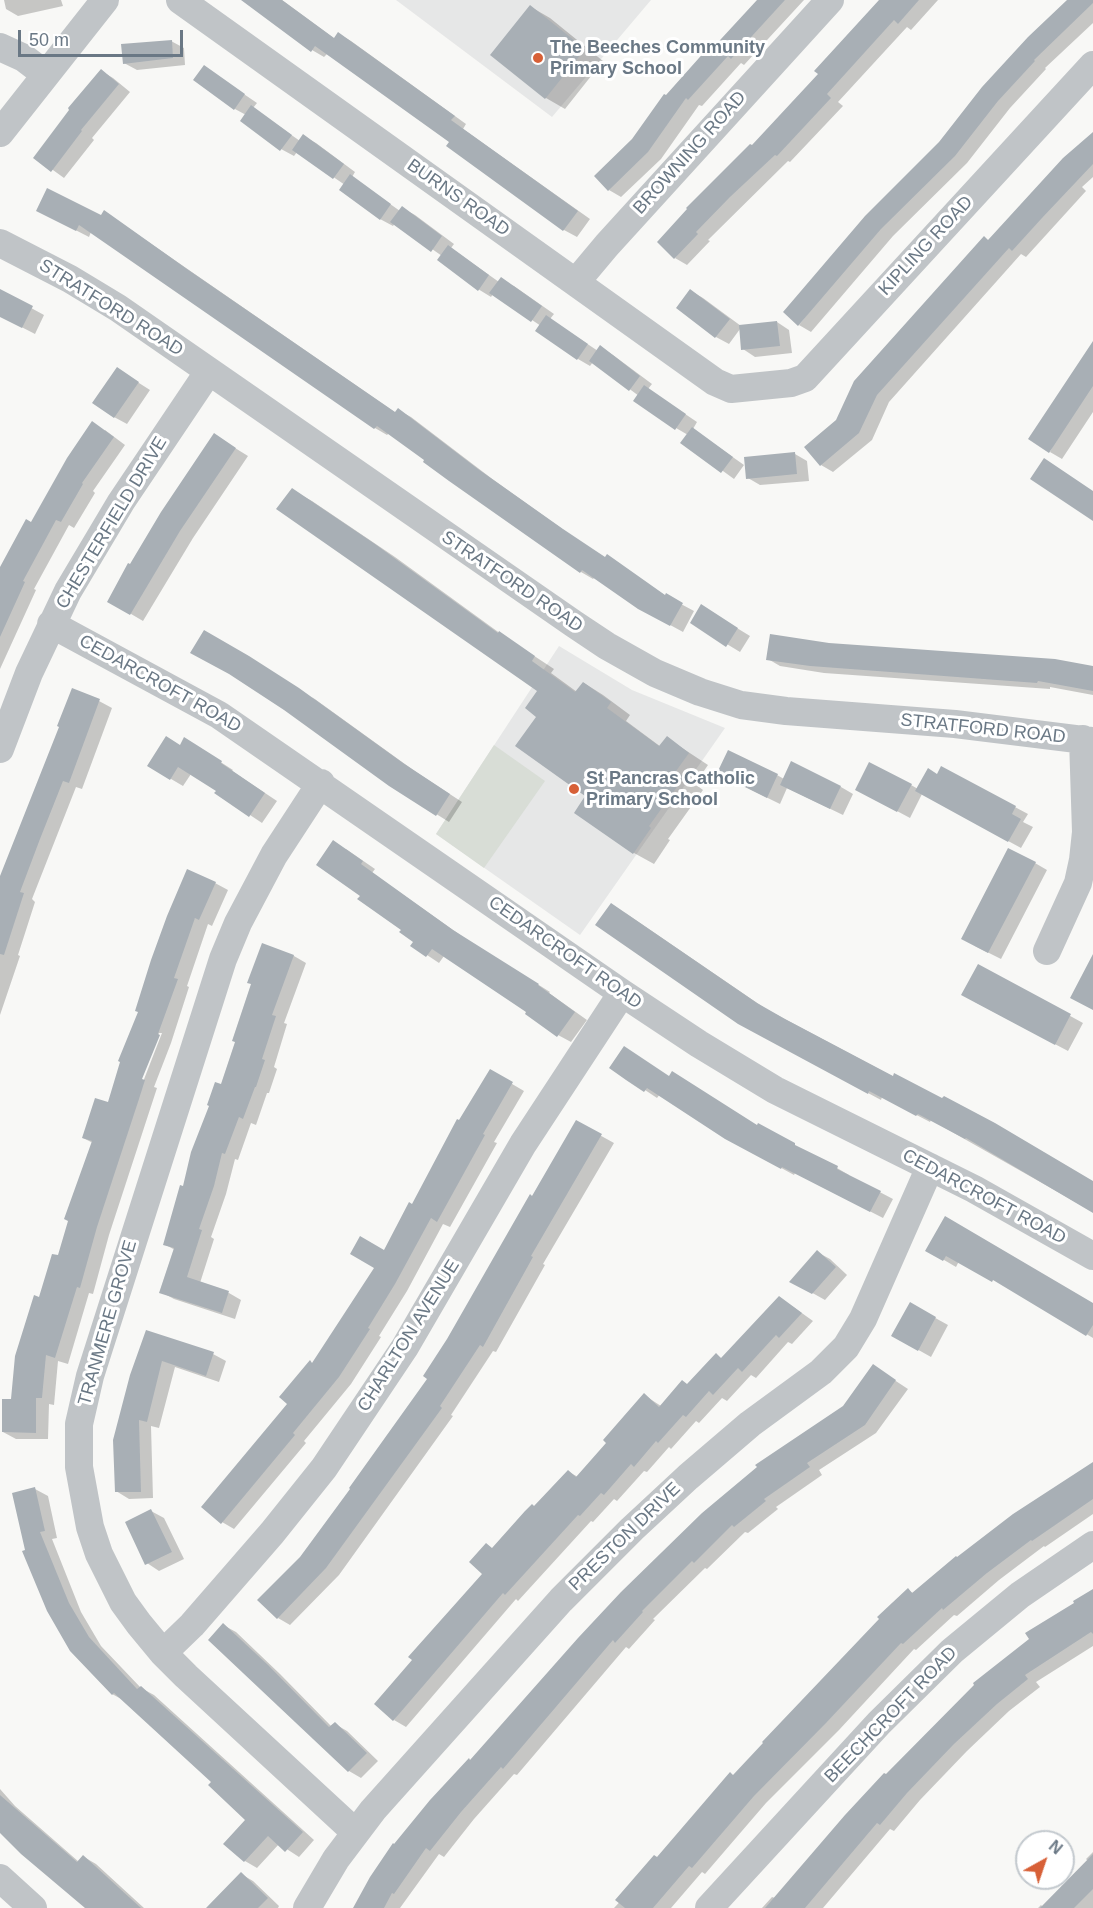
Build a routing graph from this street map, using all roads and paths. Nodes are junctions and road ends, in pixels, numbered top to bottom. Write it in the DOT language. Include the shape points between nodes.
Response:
graph roads {
  1 [pos="105,0"];
  2 [pos="180,0"];
  3 [pos="831,0"];
  4 [pos="0,48"];
  5 [pos="1093,65"];
  6 [pos="45,74"];
  7 [pos="0,133"];
  8 [pos="0,243"];
  9 [pos="576,282"];
  10 [pos="209,371"];
  11 [pos="738,388"];
  12 [pos="51,624"];
  13 [pos="1088,740"];
  14 [pos="0,749"];
  15 [pos="321,783"];
  16 [pos="1046,951"];
  17 [pos="622,993"];
  18 [pos="930,1167"];
  19 [pos="1093,1256"];
  20 [pos="1093,1545"];
  21 [pos="163,1653"];
  22 [pos="355,1832"];
  23 [pos="0,1878"];
  24 [pos="33,1908"];
  25 [pos="307,1908"];
  26 [pos="709,1908"];
  1 -- 6 [label="street"];
  2 -- 9 [label="street, BURNS ROAD"];
  3 -- 9 [label="street, BROWNING ROAD"];
  4 -- 6 [label="street" via="24,58"];
  5 -- 11 [label="street, KIPLING ROAD" via="807,376 791,383"];
  6 -- 7 [label="street"];
  8 -- 10 [label="street, STRATFORD ROAD" via="118,308"];
  9 -- 11 [label="street, BURNS ROAD" via="715,382"];
  10 -- 12 [label="street, CHESTERFIELD DRIVE" via="121,502"];
  10 -- 13 [label="street, STRATFORD ROAD" via="574,624 655,673 741,705"];
  12 -- 14 [label="street, CHESTERFIELD DRIVE"];
  12 -- 15 [label="street, CEDARCROFT ROAD" via="219,715"];
  13 -- 16 [label="street" via="1083,860 1078,882"];
  15 -- 17 [label="street, CEDARCROFT ROAD"];
  15 -- 21 [label="street, TRANMERE GROVE" via="274,855 223,959 107,1318 79,1424 79,1467 99,1554 123,1602"];
  17 -- 18 [label="street, CEDARCROFT ROAD" via="776,1090"];
  17 -- 21 [label="street, CHARLTON AVENUE" via="523,1144 405,1347 324,1468 192,1625"];
  18 -- 19 [label="street, CEDARCROFT ROAD"];
  18 -- 22 [label="street, PRESTON DRIVE" via="863,1319 846,1347 821,1372 722,1447 599,1561"];
  20 -- 26 [label="street, BEECHCROFT ROAD" via="1020,1595 952,1651 879,1723"];
  21 -- 22 [label="street, TRANMERE GROVE"];
  22 -- 25 [label="street, PRESTON DRIVE"];
  23 -- 24 [label="street"];
}
